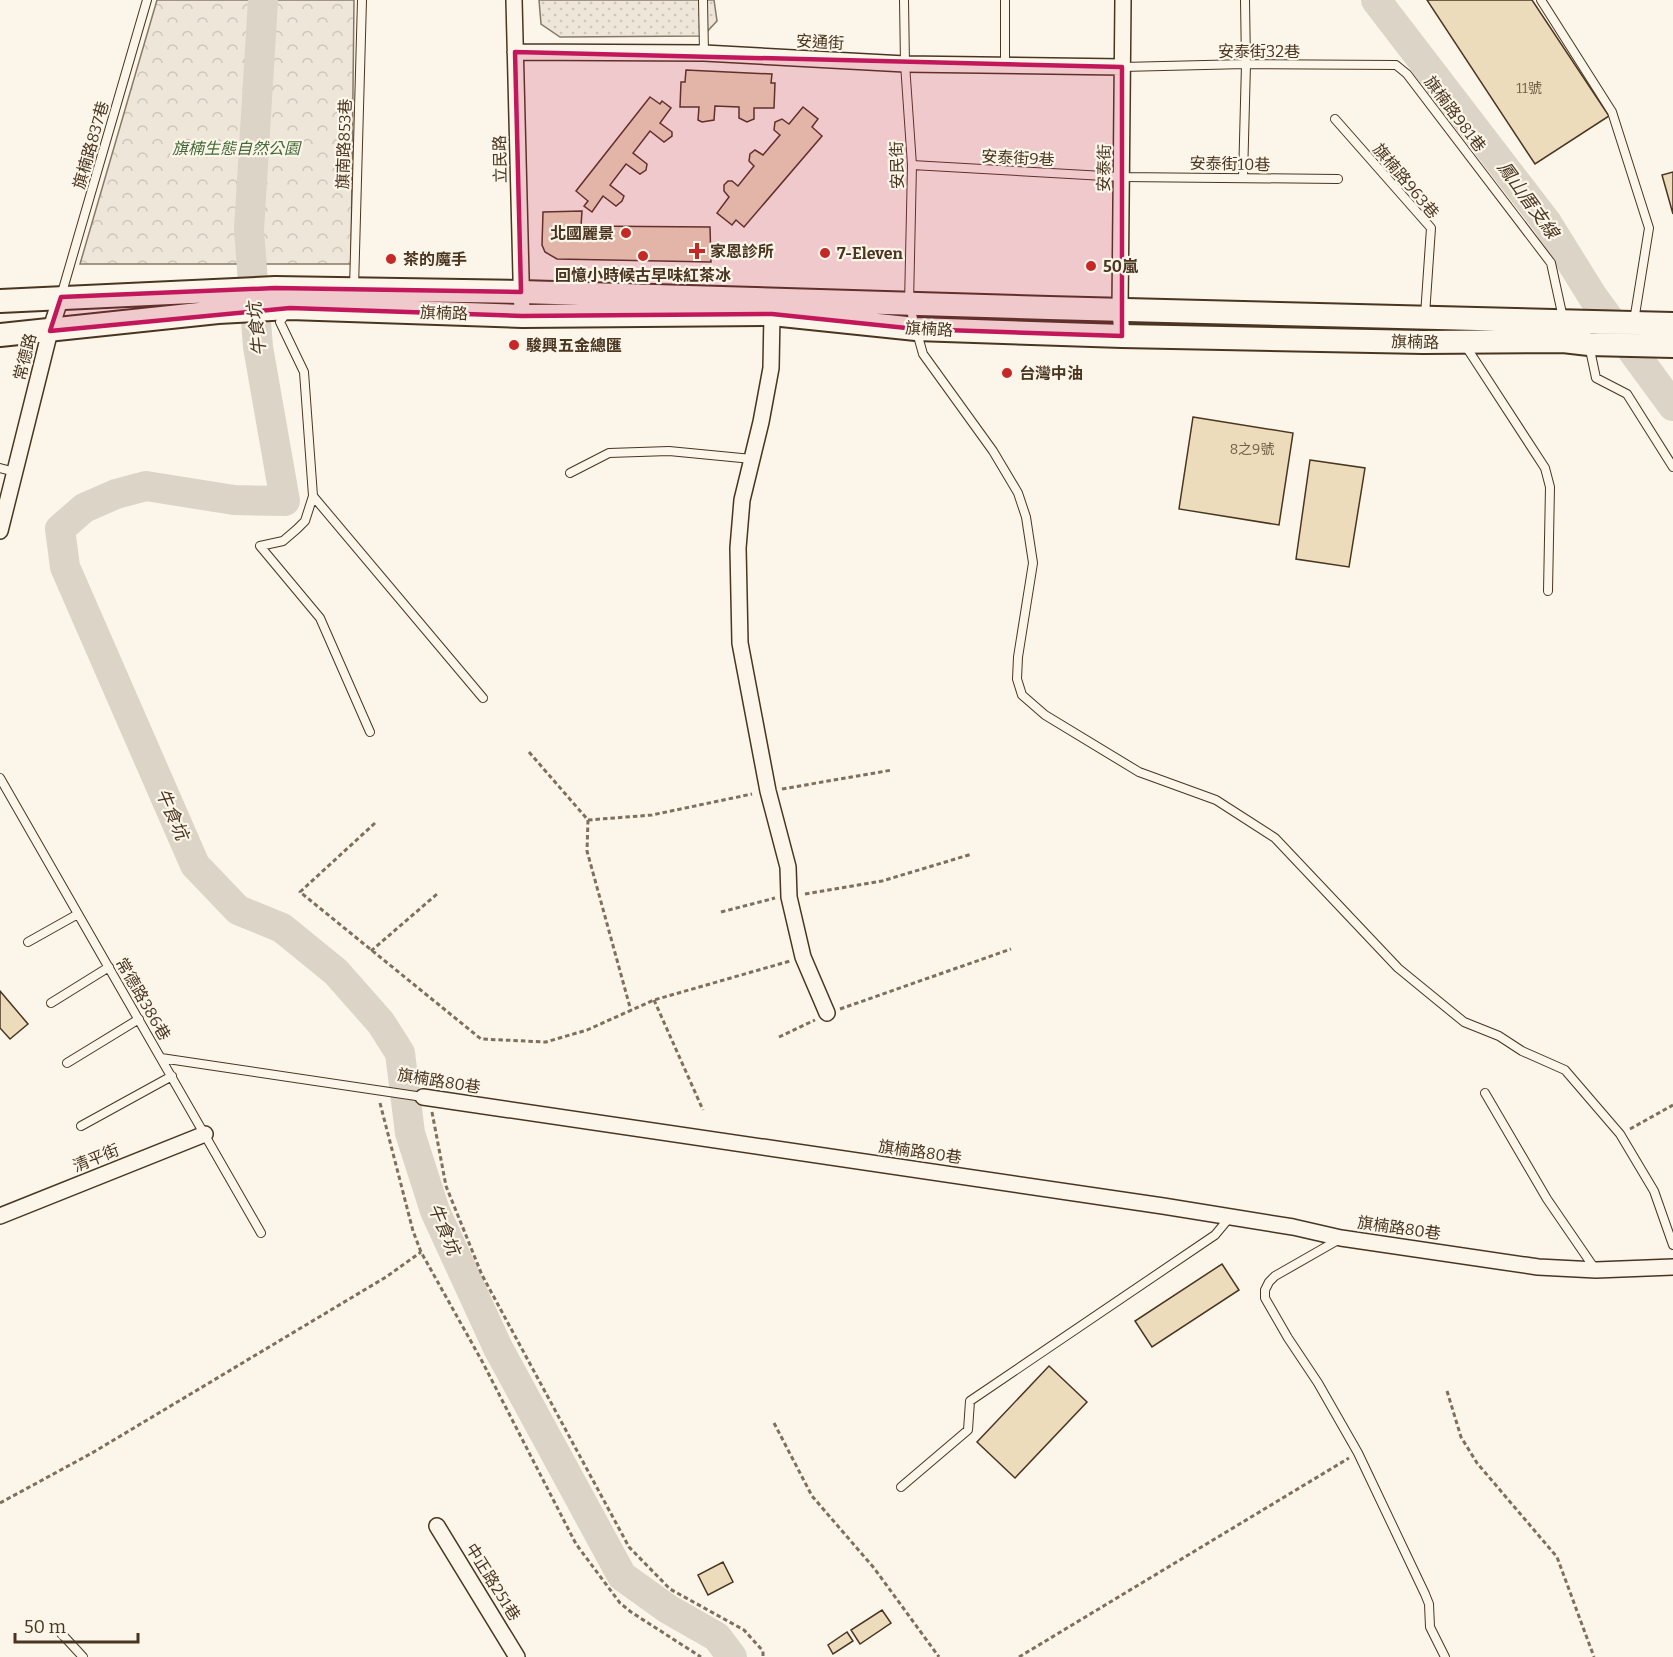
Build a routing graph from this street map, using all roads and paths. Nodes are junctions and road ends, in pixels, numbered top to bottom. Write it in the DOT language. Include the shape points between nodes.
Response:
graph roads {
  1 [pos="147,0"];
  2 [pos="362,0"];
  3 [pos="514,0"];
  4 [pos="703,0"];
  5 [pos="904,0"];
  6 [pos="1005,0"];
  7 [pos="1123,0"];
  8 [pos="1245,0"];
  9 [pos="1541,0"];
  10 [pos="515,52"];
  11 [pos="704,53"];
  12 [pos="905,64"];
  13 [pos="1246,64"];
  14 [pos="1396,65"];
  15 [pos="1005,66"];
  16 [pos="1122,67"];
  17 [pos="1335,119"];
  18 [pos="912,165"];
  19 [pos="1122,177"];
  20 [pos="1242,178"];
  21 [pos="1338,179"];
  22 [pos="354,290"];
  23 [pos="521,292"];
  24 [pos="61,297"];
  25 [pos="0,301"];
  26 [pos="220,301"];
  27 [pos="278,302"];
  28 [pos="909,304"];
  29 [pos="1120,310"];
  30 [pos="772,314"];
  31 [pos="522,316"];
  32 [pos="1634,321"];
  33 [pos="1673,324"];
  34 [pos="1567,327"];
  35 [pos="916,329"];
  36 [pos="1424,330"];
  37 [pos="50,331"];
  38 [pos="0,335"];
  39 [pos="1122,336"];
  40 [pos="1463,342"];
  41 [pos="1589,344"];
  42 [pos="1673,346"];
  43 [pos="752,459"];
  44 [pos="1673,467"];
  45 [pos="7,470"];
  46 [pos="570,473"];
  47 [pos="313,496"];
  48 [pos="0,531"];
  49 [pos="1548,591"];
  50 [pos="483,698"];
  51 [pos="370,732"];
  52 [pos="529,752"];
  53 [pos="892,770"];
  54 [pos="0,778"];
  55 [pos="768,791"];
  56 [pos="588,820"];
  57 [pos="375,823"];
  58 [pos="972,854"];
  59 [pos="437,894"];
  60 [pos="789,897"];
  61 [pos="721,912"];
  62 [pos="78,914"];
  63 [pos="28,942"];
  64 [pos="1011,949"];
  65 [pos="371,951"];
  66 [pos="803,957"];
  67 [pos="109,967"];
  68 [pos="654,1000"];
  69 [pos="51,1003"];
  70 [pos="631,1011"];
  71 [pos="827,1013"];
  72 [pos="139,1018"];
  73 [pos="779,1037"];
  74 [pos="161,1058"];
  75 [pos="67,1063"];
  76 [pos="172,1076"];
  77 [pos="380,1090"];
  78 [pos="1485,1093"];
  79 [pos="427,1098"];
  80 [pos="1673,1105"];
  81 [pos="704,1110"];
  82 [pos="81,1126"];
  83 [pos="205,1134"];
  84 [pos="1620,1134"];
  85 [pos="0,1216"];
  86 [pos="1230,1217"];
  87 [pos="261,1233"];
  88 [pos="1341,1238"];
  89 [pos="1673,1245"];
  90 [pos="422,1252"];
  91 [pos="1673,1267"];
  92 [pos="1596,1270"];
  93 [pos="1447,1391"];
  94 [pos="774,1423"];
  95 [pos="1358,1453"];
  96 [pos="901,1486"];
  97 [pos="0,1503"];
  98 [pos="437,1526"];
  99 [pos="58,1631"];
  100 [pos="83,1657"];
  101 [pos="518,1657"];
  102 [pos="700,1657"];
  103 [pos="763,1657"];
  104 [pos="939,1657"];
  105 [pos="1019,1657"];
  106 [pos="1445,1657"];
  107 [pos="1593,1657"];
  1 -- 24 [label="lane, 旗楠路837巷"];
  2 -- 22 [label="lane, 旗南路853巷"];
  3 -- 10 [label="street, 立民路"];
  4 -- 11 [label="lane"];
  5 -- 12 [label="lane, 安民街"];
  6 -- 15 [label="lane"];
  7 -- 16 [label="street, 安泰街"];
  8 -- 13 [label="lane"];
  9 -- 32 [label="lane" via="1612,111 1649,228"];
  10 -- 11 [label="street, 安通街"];
  10 -- 23 [label="street, 立民路"];
  11 -- 12 [label="street, 安通街"];
  12 -- 15 [label="street, 安通街"];
  12 -- 18 [label="lane, 安民街"];
  13 -- 14 [label="lane, 安泰街32巷"];
  13 -- 16 [label="lane, 安泰街32巷"];
  13 -- 20 [label="lane"];
  14 -- 34 [label="lane, 旗楠路981巷" via="1407,74 1551,262"];
  15 -- 16 [label="street, 安通街"];
  16 -- 19 [label="street, 安泰街"];
  17 -- 36 [label="lane, 旗楠路963巷" via="1431,228"];
  18 -- 19 [label="lane, 安泰街9巷"];
  18 -- 28 [label="lane, 安民街"];
  19 -- 20 [label="lane, 安泰街10巷"];
  19 -- 29 [label="street, 安泰街"];
  20 -- 21 [label="lane, 安泰街10巷"];
  22 -- 23 [label="main road, 旗楠路"];
  22 -- 27 [label="main road, 旗楠路"];
  23 -- 28 [label="main road, 旗楠路"];
  23 -- 31 [label="street, 立民路"];
  24 -- 25 [label="main road"];
  24 -- 26 [label="main road"];
  24 -- 37 [label="street, 常德路"];
  26 -- 27 [label="main road"];
  26 -- 37 [label="main road"];
  27 -- 31 [label="main road, 旗楠路"];
  27 -- 47 [label="lane" via="280,322 304,372"];
  28 -- 29 [label="main road, 旗楠路"];
  28 -- 35 [label="lane, 安民街"];
  29 -- 36 [label="main road, 旗楠路"];
  29 -- 39 [label="street, 安泰街"];
  30 -- 31 [label="main road, 旗楠路"];
  30 -- 35 [label="main road, 旗楠路"];
  30 -- 43 [label="street" via="771,368"];
  32 -- 33 [label="main road"];
  32 -- 34 [label="main road"];
  34 -- 36 [label="main road, 旗楠路"];
  34 -- 40 [label="main road, 旗楠路"];
  34 -- 41 [label="main road, 旗楠路"];
  35 -- 39 [label="main road, 旗楠路"];
  35 -- 84 [label="lane, 安民街" via="923,354 993,451 1018,493 1026,517 1033,563 1018,657 1017,679 1022,695 1045,715 1139,772 1216,800 1275,838 1398,968 1464,1022 1564,1070"];
  36 -- 39 [label="main road, 旗楠路"];
  36 -- 40 [label="main road, 旗楠路"];
  37 -- 38 [label="main road"];
  37 -- 45 [label="street, 常德路"];
  40 -- 49 [label="lane" via="1545,468 1550,487"];
  41 -- 42 [label="main road, 旗楠路"];
  41 -- 44 [label="lane" via="1596,378 1627,394"];
  43 -- 46 [label="lane" via="669,451 609,453"];
  43 -- 55 [label="street" via="742,500 738,548 740,643"];
  45 -- 48 [label="street, 常德路"];
  47 -- 50 [label="lane"];
  47 -- 51 [label="lane" via="305,520 297,529 283,541 260,546 320,618"];
  52 -- 56 [label="path"];
  53 -- 55 [label="path"];
  54 -- 62 [label="lane, 常德路386巷"];
  55 -- 56 [label="path" via="652,815"];
  55 -- 60 [label="street" via="788,867"];
  56 -- 70 [label="path" via="587,851"];
  57 -- 65 [label="path" via="300,892"];
  58 -- 60 [label="path" via="882,881"];
  59 -- 65 [label="path"];
  60 -- 61 [label="path"];
  60 -- 66 [label="street"];
  62 -- 63 [label="lane"];
  62 -- 67 [label="lane, 常德路386巷"];
  64 -- 71 [label="path"];
  65 -- 70 [label="path" via="481,1039 546,1042"];
  66 -- 68 [label="path"];
  66 -- 71 [label="street"];
  67 -- 69 [label="lane"];
  67 -- 72 [label="lane, 常德路386巷"];
  68 -- 70 [label="path"];
  68 -- 81 [label="path"];
  71 -- 73 [label="path"];
  72 -- 74 [label="lane, 常德路386巷"];
  72 -- 75 [label="lane"];
  74 -- 76 [label="lane, 常德路386巷"];
  74 -- 77 [label="lane, 旗楠路80巷"];
  76 -- 82 [label="lane"];
  76 -- 83 [label="lane, 常德路386巷"];
  77 -- 79 [label="lane, 旗楠路80巷"];
  77 -- 90 [label="path"];
  78 -- 92 [label="lane" via="1547,1199"];
  79 -- 86 [label="street, 旗楠路80巷"];
  79 -- 103 [label="path" via="446,1186 482,1275 629,1547 670,1588 744,1630 763,1651"];
  80 -- 84 [label="path"];
  83 -- 85 [label="street, 清平街"];
  83 -- 87 [label="lane, 常德路386巷"];
  84 -- 89 [label="lane" via="1654,1191"];
  86 -- 88 [label="street, 旗楠路80巷"];
  86 -- 96 [label="lane" via="1215,1235 970,1401 968,1430"];
  88 -- 92 [label="street, 旗楠路80巷" via="1538,1267"];
  88 -- 95 [label="lane" via="1275,1276 1265,1290 1265,1299"];
  90 -- 97 [label="path" via="92,1453"];
  90 -- 102 [label="path" via="576,1544 620,1603"];
  91 -- 92 [label="street, 旗楠路80巷"];
  93 -- 107 [label="path" via="1461,1437 1477,1463 1557,1557"];
  94 -- 104 [label="path" via="812,1496 874,1568"];
  95 -- 105 [label="path"];
  95 -- 106 [label="lane" via="1425,1594 1430,1627"];
  98 -- 101 [label="street, 中正路251巷"];
  99 -- 100 [label="lane"];
}
